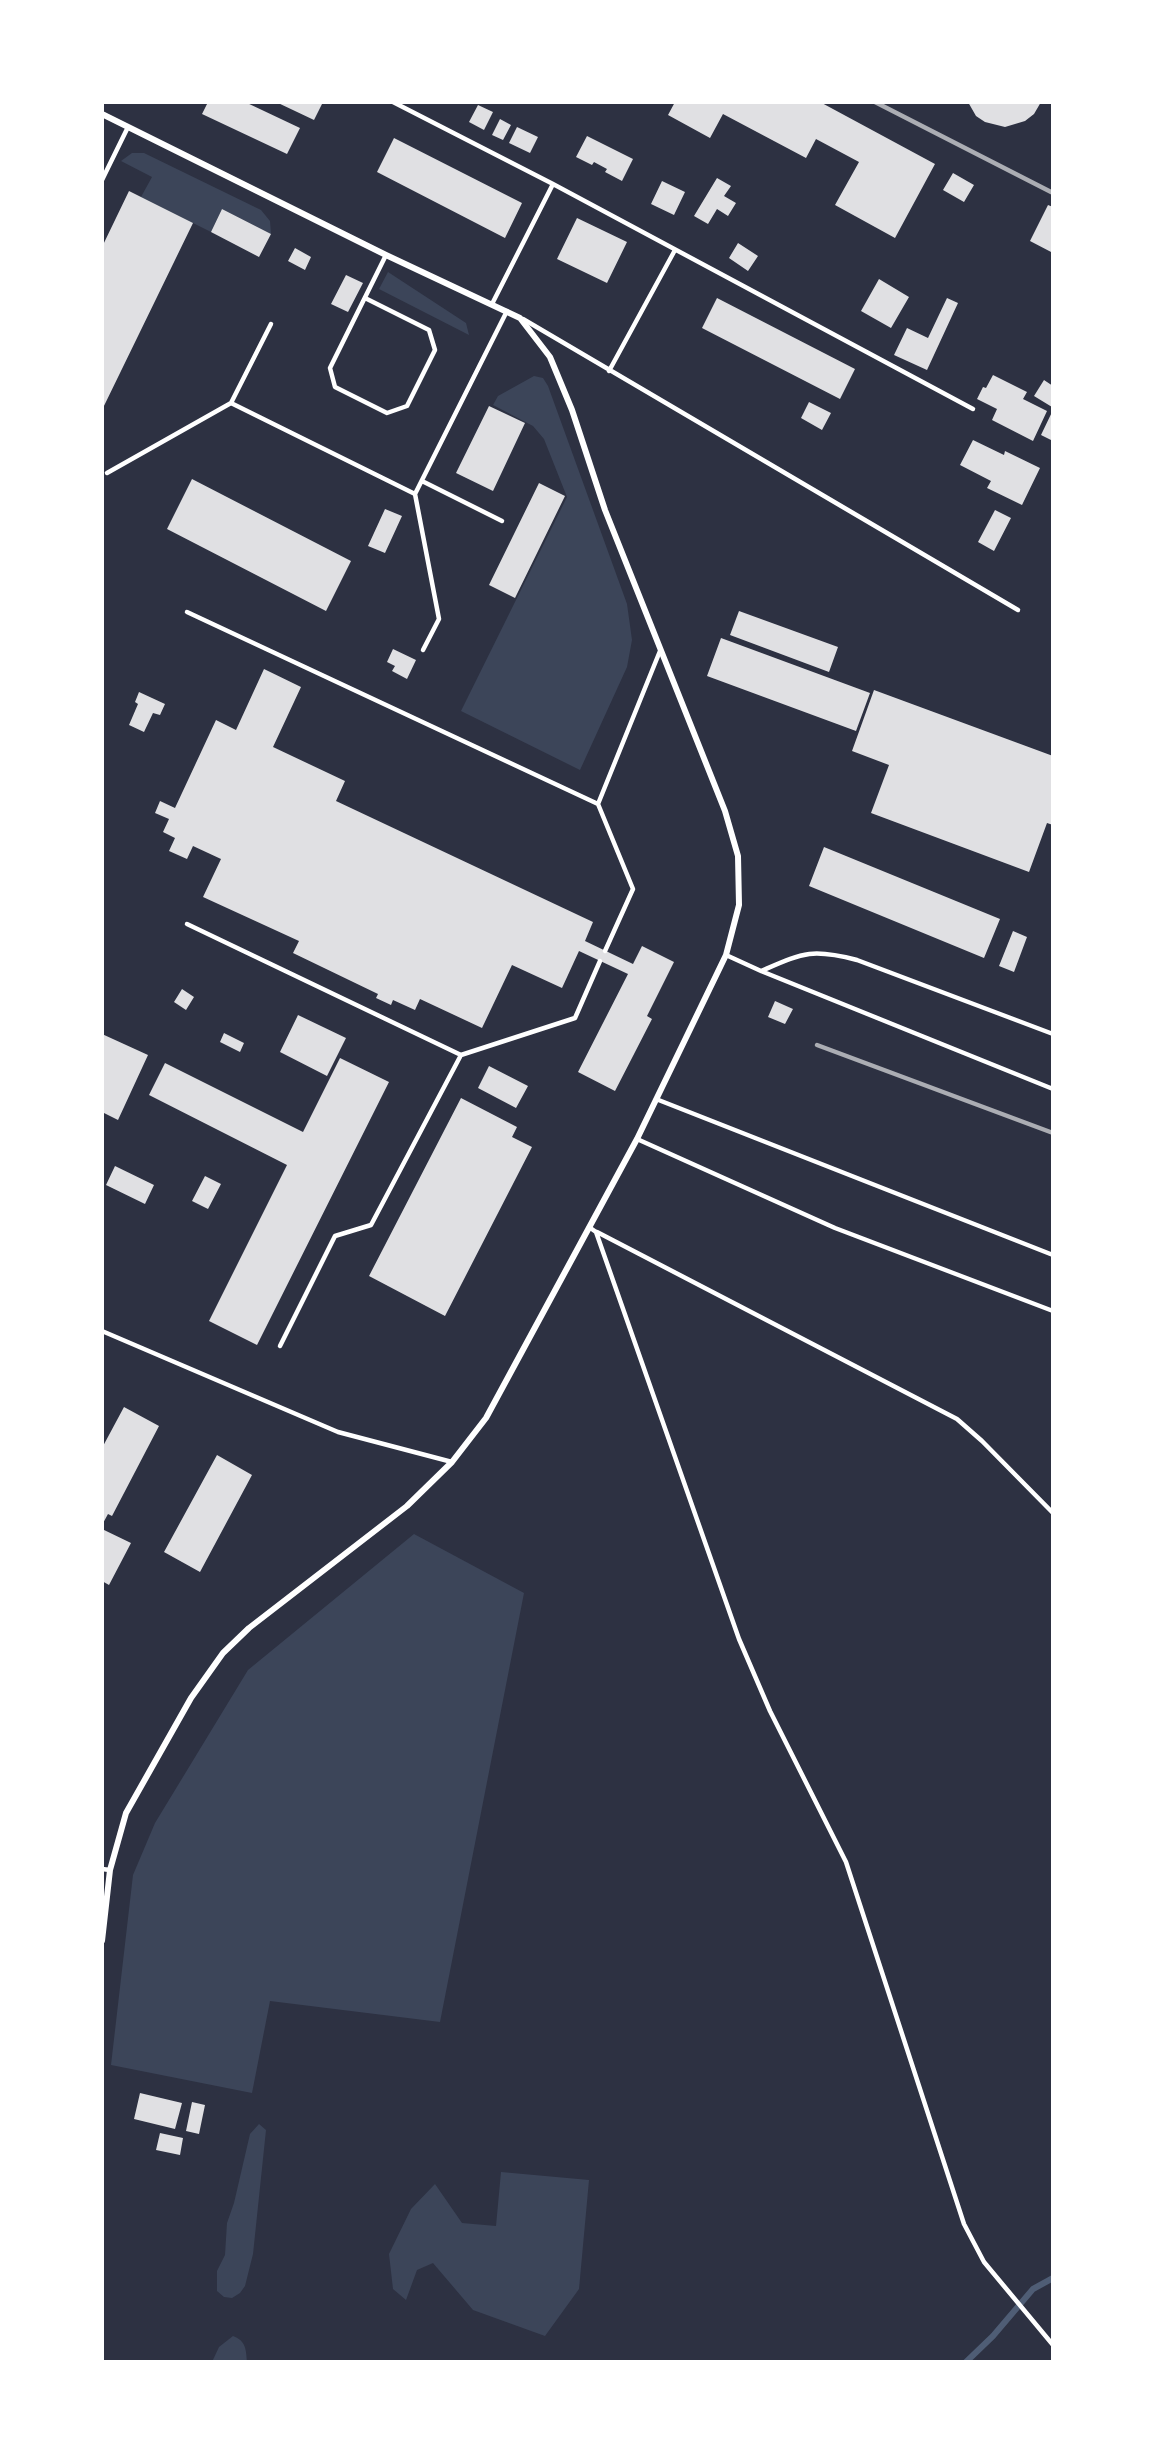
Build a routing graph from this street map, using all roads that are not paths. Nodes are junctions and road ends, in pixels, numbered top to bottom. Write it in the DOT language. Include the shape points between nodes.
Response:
graph roads {
  1 [pos="393,102"];
  2 [pos="102,114"];
  3 [pos="128,127"];
  4 [pos="102,180"];
  5 [pos="553,184"];
  6 [pos="675,250"];
  7 [pos="386,255"];
  8 [pos="365,298"];
  9 [pos="492,304"];
  10 [pos="507,311"];
  11 [pos="520,318"];
  12 [pos="271,324"];
  13 [pos="609,370"];
  14 [pos="231,403"];
  15 [pos="974,409"];
  16 [pos="107,473"];
  17 [pos="422,481"];
  18 [pos="415,494"];
  19 [pos="502,521"];
  20 [pos="1018,610"];
  21 [pos="187,612"];
  22 [pos="423,650"];
  23 [pos="660,651"];
  24 [pos="598,804"];
  25 [pos="187,924"];
  26 [pos="605,951"];
  27 [pos="726,955"];
  28 [pos="600,961"];
  29 [pos="761,971"];
  30 [pos="1053,1034"];
  31 [pos="461,1055"];
  32 [pos="1053,1089"];
  33 [pos="656,1099"];
  34 [pos="637,1139"];
  35 [pos="589,1227"];
  36 [pos="596,1232"];
  37 [pos="1053,1255"];
  38 [pos="1053,1311"];
  39 [pos="102,1331"];
  40 [pos="280,1346"];
  41 [pos="452,1462"];
  42 [pos="1053,1513"];
  43 [pos="102,1869"];
  44 [pos="110,1870"];
  45 [pos="102,1941"];
  46 [pos="1053,2345"];
  1 -- 5 [label="lane"];
  2 -- 3 [label="street"];
  3 -- 4 [label="lane"];
  3 -- 7 [label="street"];
  5 -- 6 [label="lane"];
  5 -- 9 [label="lane"];
  6 -- 13 [label="lane"];
  6 -- 15 [label="lane"];
  7 -- 8 [label="lane"];
  7 -- 9 [label="street"];
  8 -- 8 [label="lane" via="330,369 335,387 387,413 407,406 435,350 429,330"];
  9 -- 10 [label="street"];
  10 -- 11 [label="street"];
  10 -- 17 [label="lane"];
  11 -- 13 [label="lane"];
  11 -- 23 [label="street" via="550,357"];
  12 -- 14 [label="lane"];
  13 -- 20 [label="lane"];
  14 -- 16 [label="lane"];
  14 -- 18 [label="lane"];
  17 -- 18 [label="lane"];
  17 -- 19 [label="lane"];
  18 -- 22 [label="lane" via="439,619"];
  21 -- 24 [label="lane"];
  23 -- 24 [label="lane"];
  23 -- 27 [label="street" via="726,812 738,856 739,905"];
  24 -- 26 [label="lane" via="633,889"];
  25 -- 31 [label="lane"];
  27 -- 29 [label="lane"];
  27 -- 33 [label="street"];
  28 -- 31 [label="lane" via="575,1018"];
  29 -- 30 [label="lane" via="799,954 827,952"];
  29 -- 32 [label="lane"];
  31 -- 40 [label="lane" via="371,1225 335,1236"];
  33 -- 34 [label="street"];
  33 -- 37 [label="lane"];
  34 -- 35 [label="street"];
  34 -- 38 [label="lane" via="835,1228"];
  35 -- 36 [label="lane"];
  35 -- 41 [label="street" via="486,1418"];
  36 -- 42 [label="lane" via="957,1419"];
  36 -- 46 [label="lane" via="739,1639 770,1711 846,1862 964,2224 984,2262"];
  39 -- 41 [label="lane" via="338,1432"];
  41 -- 44 [label="street" via="407,1506 249,1628 223,1653 191,1698 126,1813"];
  43 -- 44 [label="lane"];
  44 -- 45 [label="street"];
}
